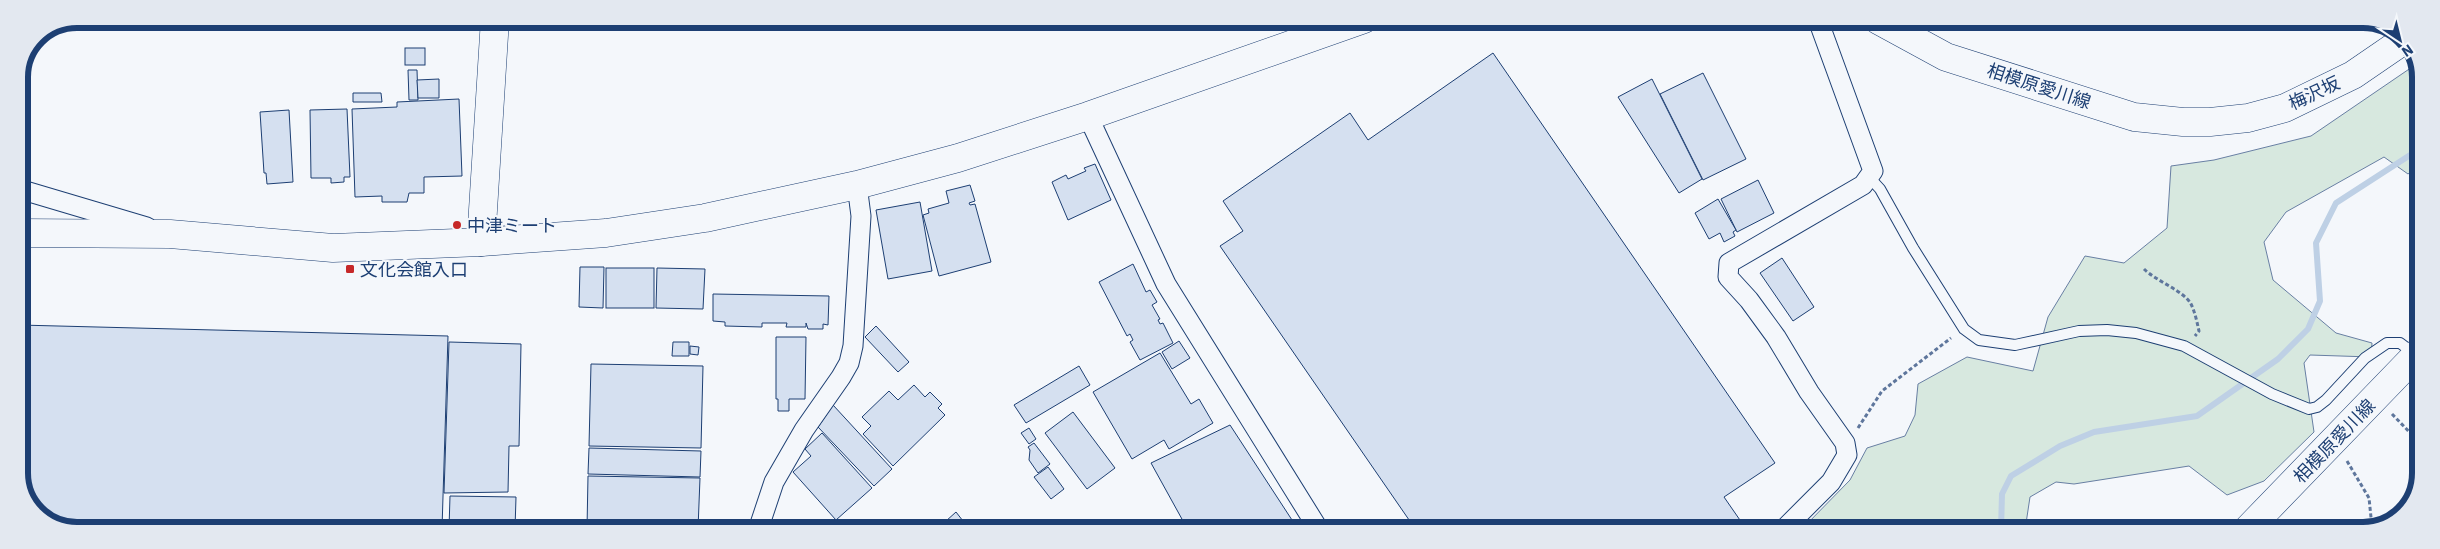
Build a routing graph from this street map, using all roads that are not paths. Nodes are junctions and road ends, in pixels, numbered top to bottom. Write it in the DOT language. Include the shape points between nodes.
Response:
graph roads {
  1 [pos="494,28"];
  2 [pos="1338,28"];
  3 [pos="1821,28"];
  4 [pos="1893,28"];
  5 [pos="2399,43"];
  6 [pos="1088,116"];
  7 [pos="2210,122"];
  8 [pos="1869,177"];
  9 [pos="858,185"];
  10 [pos="28,192"];
  11 [pos="28,233"];
  12 [pos="170,234"];
  13 [pos="480,242"];
  14 [pos="2412,350"];
  15 [pos="2412,359"];
  16 [pos="761,522"];
  17 [pos="1314,522"];
  18 [pos="1791,522"];
  19 [pos="2254,522"];
  1 -- 13 [label="street"];
  2 -- 6 [label="street"];
  3 -- 8 [label="street" via="1873,171"];
  4 -- 7 [label="street, 相模原愛川線" via="1946,57 2134,117"];
  5 -- 7 [label="street, 梅沢坂" via="2352,75 2285,108 2248,118"];
  6 -- 9 [label="street" via="958,158"];
  6 -- 17 [label="street" via="1166,284"];
  8 -- 14 [label="lane" via="1880,189 1964,329 1979,340 2015,345 2072,333 2107,330 2136,333 2184,346 2272,394 2309,409 2326,400 2365,358 2387,343 2400,343"];
  8 -- 18 [label="street" via="1863,185 1729,262 1728,277 1776,337 1808,392 1845,443 1847,455 1831,482"];
  9 -- 13 [label="street" via="705,218 606,233"];
  9 -- 16 [label="street" via="861,216 853,346 849,363 774,482"];
  10 -- 12 [label="street"];
  11 -- 12 [label="street"];
  12 -- 13 [label="street" via="333,248"];
  15 -- 19 [label="street, 相模原愛川線"];
}
